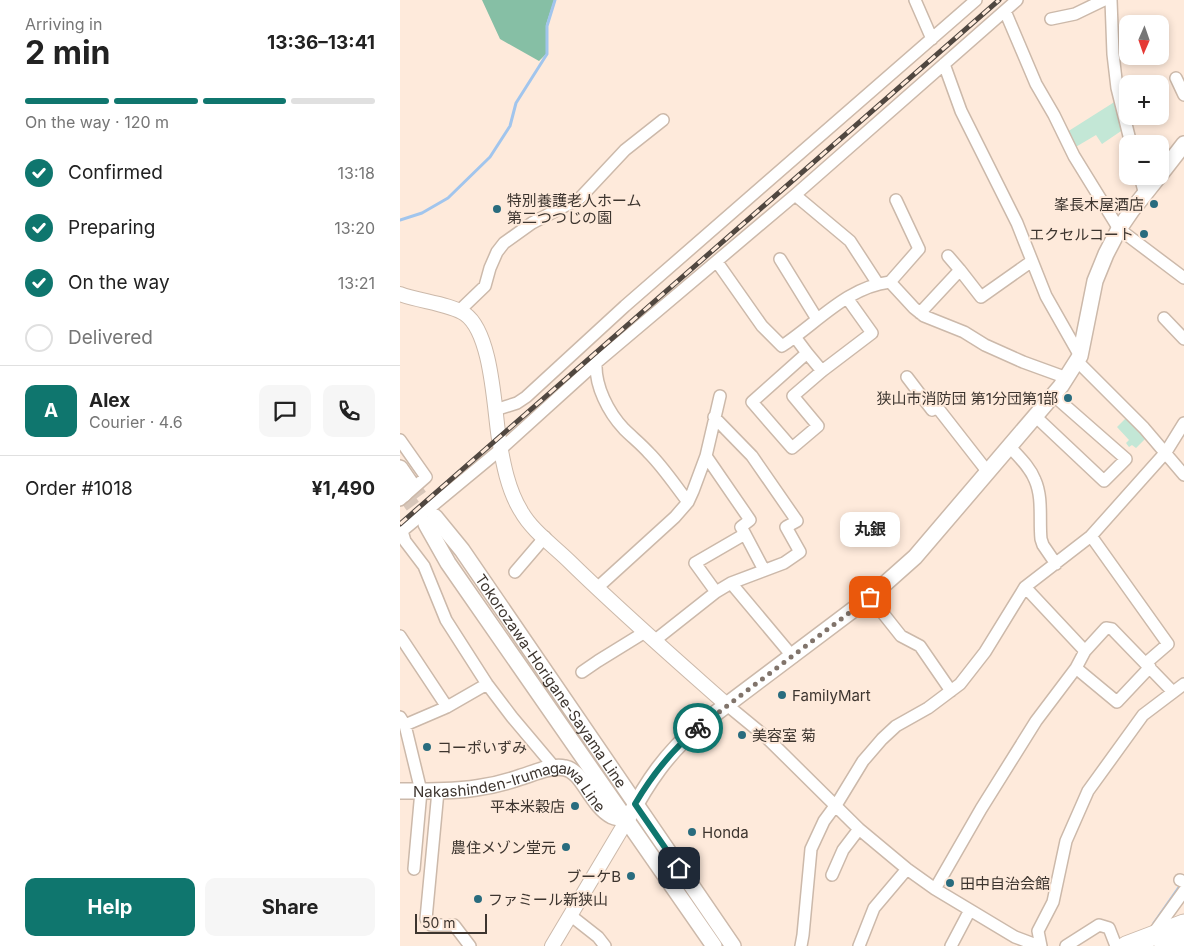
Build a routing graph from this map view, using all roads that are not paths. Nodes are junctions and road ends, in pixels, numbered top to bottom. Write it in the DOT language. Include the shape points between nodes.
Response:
graph roads {
  1 [pos="915,0"];
  2 [pos="976,0"];
  3 [pos="1017,0"];
  4 [pos="1104,0"];
  5 [pos="1111,0"];
  6 [pos="1005,11"];
  7 [pos="1051,19"];
  8 [pos="932,39"];
  9 [pos="944,64"];
  10 [pos="1176,78"];
  11 [pos="1184,95"];
  12 [pos="663,120"];
  13 [pos="1130,135"];
  14 [pos="1184,144"];
  15 [pos="1169,164"];
  16 [pos="1142,185"];
  17 [pos="1153,185"];
  18 [pos="795,195"];
  19 [pos="1145,195"];
  20 [pos="896,200"];
  21 [pos="1119,229"];
  22 [pos="948,256"];
  23 [pos="780,259"];
  24 [pos="1032,261"];
  25 [pos="717,262"];
  26 [pos="960,270"];
  27 [pos="1184,278"];
  28 [pos="884,283"];
  29 [pos="400,294"];
  30 [pos="847,298"];
  31 [pos="459,311"];
  32 [pos="920,313"];
  33 [pos="1164,318"];
  34 [pos="817,319"];
  35 [pos="795,337"];
  36 [pos="1184,338"];
  37 [pos="807,353"];
  38 [pos="1079,359"];
  39 [pos="596,363"];
  40 [pos="822,371"];
  41 [pos="907,377"];
  42 [pos="1067,378"];
  43 [pos="1053,395"];
  44 [pos="720,396"];
  45 [pos="495,410"];
  46 [pos="1035,416"];
  47 [pos="714,417"];
  48 [pos="1184,423"];
  49 [pos="400,440"];
  50 [pos="1009,446"];
  51 [pos="501,450"];
  52 [pos="1166,452"];
  53 [pos="706,456"];
  54 [pos="400,468"];
  55 [pos="988,471"];
  56 [pos="1184,475"];
  57 [pos="404,492"];
  58 [pos="688,502"];
  59 [pos="430,521"];
  60 [pos="746,534"];
  61 [pos="1092,536"];
  62 [pos="544,537"];
  63 [pos="1056,564"];
  64 [pos="764,570"];
  65 [pos="515,572"];
  66 [pos="731,583"];
  67 [pos="597,588"];
  68 [pos="1025,588"];
  69 [pos="716,592"];
  70 [pos="870,597"];
  71 [pos="400,636"];
  72 [pos="650,637"];
  73 [pos="1085,651"];
  74 [pos="793,657"];
  75 [pos="1148,665"];
  76 [pos="1076,668"];
  77 [pos="582,672"];
  78 [pos="487,684"];
  79 [pos="1184,684"];
  80 [pos="547,691"];
  81 [pos="951,691"];
  82 [pos="1173,692"];
  83 [pos="727,705"];
  84 [pos="447,707"];
  85 [pos="402,721"];
  86 [pos="575,747"];
  87 [pos="556,767"];
  88 [pos="400,790"];
  89 [pos="421,791"];
  90 [pos="438,791"];
  91 [pos="635,804"];
  92 [pos="836,805"];
  93 [pos="627,820"];
  94 [pos="859,829"];
  95 [pos="414,869"];
  96 [pos="907,869"];
  97 [pos="832,875"];
  98 [pos="1183,888"];
  99 [pos="935,889"];
  100 [pos="970,910"];
  101 [pos="570,915"];
  102 [pos="1184,924"];
  103 [pos="1184,938"];
  104 [pos="1158,941"];
  105 [pos="470,946"];
  106 [pos="552,946"];
  107 [pos="605,946"];
  108 [pos="714,946"];
  109 [pos="733,946"];
  110 [pos="801,946"];
  111 [pos="859,946"];
  112 [pos="951,946"];
  113 [pos="1040,946"];
  114 [pos="1066,946"];
  115 [pos="1116,946"];
  116 [pos="1126,946"];
  1 -- 8 [label="street"];
  2 -- 8 [label="street"];
  3 -- 6 [label="street"];
  4 -- 7 [label="street" via="1075,14"];
  5 -- 13 [label="street" via="1117,88"];
  6 -- 9 [label="street"];
  6 -- 21 [label="street" via="1036,84 1074,156"];
  8 -- 45 [label="street" via="633,299 526,397"];
  9 -- 18 [label="street"];
  9 -- 24 [label="street" via="961,111 1017,223"];
  10 -- 11 [label="street"];
  12 -- 31 [label="street" via="625,150 580,198 532,223 504,243 493,260 485,286"];
  14 -- 15 [label="main road, Nakashinden-Irumagawa Line"];
  16 -- 19 [label="street"];
  17 -- 19 [label="main road, Nakashinden-Irumagawa Line"];
  18 -- 25 [label="street"];
  18 -- 28 [label="street" via="850,241"];
  19 -- 21 [label="main road, Nakashinden-Irumagawa Line"];
  20 -- 28 [label="street" via="919,249"];
  21 -- 27 [label="street"];
  21 -- 38 [label="main road, Nakashinden-Irumagawa Line" via="1095,281"];
  22 -- 26 [label="street"];
  23 -- 34 [label="street"];
  24 -- 26 [label="street" via="981,297"];
  24 -- 38 [label="street" via="1046,296"];
  25 -- 35 [label="street" via="762,326 782,346"];
  25 -- 39 [label="street"];
  26 -- 32 [label="street"];
  28 -- 30 [label="street" via="861,289"];
  28 -- 32 [label="street"];
  29 -- 31 [label="street"];
  30 -- 34 [label="street"];
  30 -- 40 [label="street" via="872,333"];
  31 -- 45 [label="street" via="470,319 483,343"];
  32 -- 42 [label="street" via="1023,362"];
  33 -- 36 [label="street"];
  34 -- 35 [label="street"];
  35 -- 37 [label="street"];
  37 -- 40 [label="street"];
  37 -- 40 [label="street" via="752,402 792,448 818,426 793,396"];
  38 -- 42 [label="main road, Nakashinden-Irumagawa Line"];
  38 -- 52 [label="street"];
  39 -- 51 [label="street"];
  39 -- 58 [label="street" via="599,387 614,416 650,453"];
  41 -- 55 [label="street" via="932,410 937,406"];
  42 -- 43 [label="main road, Nakashinden-Irumagawa Line"];
  43 -- 46 [label="main road, Nakashinden-Irumagawa Line"];
  43 -- 46 [label="street" via="1126,459 1104,481"];
  44 -- 47 [label="street"];
  45 -- 51 [label="street"];
  46 -- 50 [label="main road, Nakashinden-Irumagawa Line"];
  47 -- 53 [label="street"];
  47 -- 64 [label="street" via="752,456 797,521 786,528 800,552 784,563"];
  48 -- 52 [label="street"];
  49 -- 57 [label="street" via="426,477"];
  50 -- 55 [label="main road, Nakashinden-Irumagawa Line"];
  50 -- 63 [label="street" via="1036,481 1041,539"];
  51 -- 62 [label="street" via="512,493 521,512"];
  51 -- 78 [label="street" via="402,532 424,566 446,620"];
  52 -- 56 [label="street"];
  52 -- 61 [label="street"];
  53 -- 58 [label="street"];
  53 -- 60 [label="street" via="750,520 741,527"];
  54 -- 57 [label="main road"];
  55 -- 70 [label="main road, Nakashinden-Irumagawa Line" via="915,557"];
  58 -- 67 [label="street"];
  59 -- 80 [label="main road" via="453,559"];
  59 -- 86 [label="main road, Tokorozawa-Horigane-Sayama Line" via="448,563"];
  59 -- 91 [label="main road, Tokorozawa-Horigane-Sayama Line" via="462,550"];
  60 -- 64 [label="street"];
  60 -- 69 [label="street" via="695,563"];
  61 -- 63 [label="street"];
  61 -- 75 [label="street" via="1168,644"];
  62 -- 65 [label="street"];
  62 -- 67 [label="street"];
  63 -- 68 [label="street"];
  64 -- 66 [label="street"];
  66 -- 69 [label="street"];
  66 -- 74 [label="street"];
  67 -- 72 [label="street"];
  68 -- 73 [label="street"];
  68 -- 81 [label="street" via="971,672"];
  69 -- 72 [label="street"];
  70 -- 74 [label="main road, Nakashinden-Irumagawa Line"];
  70 -- 81 [label="street" via="901,636 920,646"];
  71 -- 84 [label="street"];
  72 -- 77 [label="street"];
  72 -- 83 [label="street"];
  73 -- 75 [label="street" via="1106,628 1112,628"];
  73 -- 76 [label="street"];
  74 -- 83 [label="main road, Nakashinden-Irumagawa Line"];
  75 -- 76 [label="street" via="1117,702"];
  75 -- 82 [label="street"];
  76 -- 99 [label="street" via="1036,721"];
  78 -- 84 [label="street"];
  78 -- 87 [label="street" via="512,718"];
  79 -- 82 [label="street"];
  81 -- 92 [label="street" via="896,726 882,739 863,761"];
  82 -- 113 [label="street" via="1143,715 1088,791 1066,841 1053,902 1038,931"];
  83 -- 91 [label="main road, Nakashinden-Irumagawa Line" via="680,743"];
  83 -- 92 [label="street" via="766,737"];
  84 -- 85 [label="street"];
  85 -- 89 [label="street"];
  86 -- 87 [label="main road" via="572,757"];
  86 -- 93 [label="main road, Tokorozawa-Horigane-Sayama Line"];
  87 -- 90 [label="main road, Nakashinden-Irumagawa Line" via="477,788"];
  87 -- 93 [label="main road, Nakashinden-Irumagawa Line" via="575,771 601,807 613,816"];
  88 -- 89 [label="main road, Nakashinden-Irumagawa Line"];
  89 -- 90 [label="main road, Nakashinden-Irumagawa Line"];
  89 -- 95 [label="street"];
  90 -- 105 [label="street" via="426,920 431,925 454,925"];
  91 -- 93 [label="main road, Nakashinden-Irumagawa Line"];
  91 -- 109 [label="main road, Tokorozawa-Horigane-Sayama Line"];
  92 -- 94 [label="street"];
  92 -- 110 [label="street" via="824,821 811,849"];
  93 -- 101 [label="street"];
  93 -- 108 [label="main road, Tokorozawa-Horigane-Sayama Line"];
  94 -- 96 [label="street"];
  94 -- 97 [label="street" via="843,850"];
  96 -- 99 [label="street"];
  96 -- 111 [label="street" via="874,908"];
  98 -- 104 [label="street"];
  99 -- 100 [label="street"];
  100 -- 112 [label="street"];
  100 -- 113 [label="street" via="1016,937"];
  101 -- 106 [label="street"];
  101 -- 107 [label="street"];
  102 -- 104 [label="highway"];
  103 -- 104 [label="highway"];
  104 -- 116 [label="highway"];
  114 -- 115 [label="street" via="1099,925 1109,928"];
}
